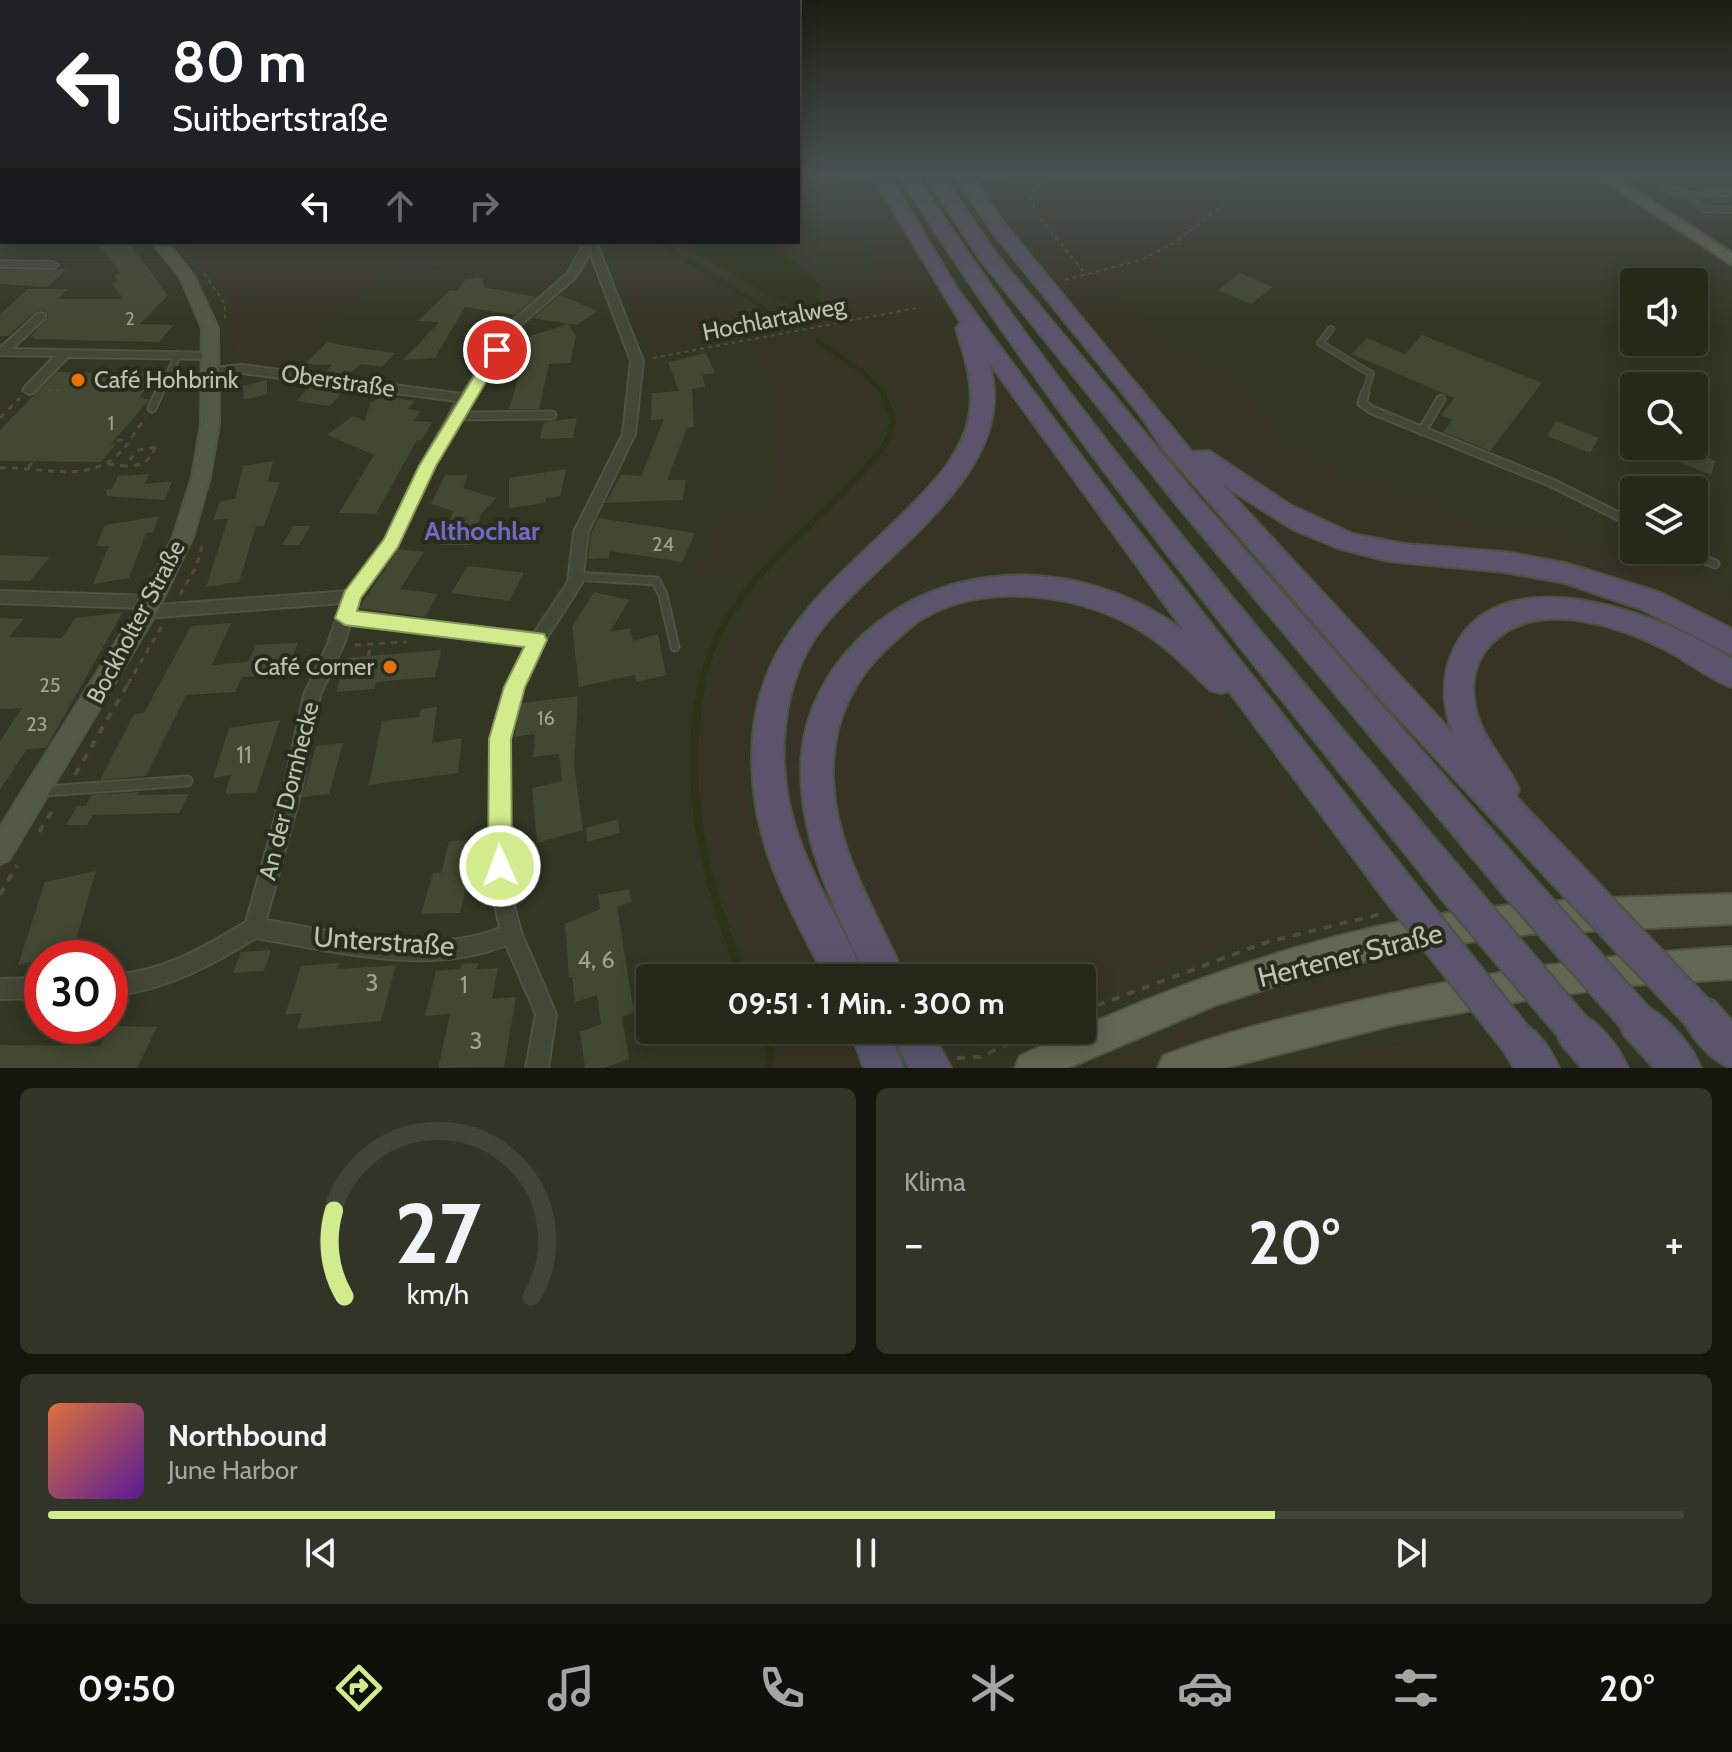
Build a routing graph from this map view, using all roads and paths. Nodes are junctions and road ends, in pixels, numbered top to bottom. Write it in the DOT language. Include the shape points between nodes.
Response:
graph roads {
  1 [pos="910,227"];
  2 [pos="941,227"];
  3 [pos="968,227"];
  4 [pos="1000,227"];
  5 [pos="1047,227"];
  6 [pos="1195,227"];
  7 [pos="1681,227"];
  8 [pos="161,244"];
  9 [pos="590,244"];
  10 [pos="592,244"];
  11 [pos="1732,260"];
  12 [pos="0,264"];
  13 [pos="53,265"];
  14 [pos="1086,275"];
  15 [pos="1065,280"];
  16 [pos="949,292"];
  17 [pos="917,308"];
  18 [pos="41,316"];
  19 [pos="1331,329"];
  20 [pos="1,352"];
  21 [pos="65,353"];
  22 [pos="179,354"];
  23 [pos="637,361"];
  24 [pos="210,364"];
  25 [pos="29,390"];
  26 [pos="465,398"];
  27 [pos="1441,399"];
  28 [pos="152,408"];
  29 [pos="1149,411"];
  30 [pos="552,415"];
  31 [pos="455,416"];
  32 [pos="1422,431"];
  33 [pos="117,440"];
  34 [pos="128,440"];
  35 [pos="35,460"];
  36 [pos="108,464"];
  37 [pos="28,467"];
  38 [pos="123,467"];
  39 [pos="0,468"];
  40 [pos="1620,517"];
  41 [pos="1708,561"];
  42 [pos="1715,564"];
  43 [pos="575,576"];
  44 [pos="352,596"];
  45 [pos="0,597"];
  46 [pos="149,607"];
  47 [pos="345,618"];
  48 [pos="537,640"];
  49 [pos="415,642"];
  50 [pos="1732,643"];
  51 [pos="372,644"];
  52 [pos="335,646"];
  53 [pos="675,647"];
  54 [pos="368,656"];
  55 [pos="1732,675"];
  56 [pos="1293,755"];
  57 [pos="187,781"];
  58 [pos="38,791"];
  59 [pos="0,851"];
  60 [pos="1570,878"];
  61 [pos="1732,909"];
  62 [pos="254,928"];
  63 [pos="511,933"];
  64 [pos="1732,963"];
  65 [pos="839,964"];
  66 [pos="879,964"];
  67 [pos="128,984"];
  68 [pos="24,988"];
  69 [pos="0,989"];
  70 [pos="875,1044"];
  71 [pos="923,1044"];
  72 [pos="1008,1044"];
  73 [pos="1732,1049"];
  74 [pos="1528,1053"];
  75 [pos="941,1063"];
  76 [pos="1189,1065"];
  77 [pos="537,1068"];
  78 [pos="884,1068"];
  79 [pos="1032,1068"];
  80 [pos="1608,1068"];
  81 [pos="1681,1068"];
  1 -- 16 [label="highway"];
  2 -- 80 [label="highway, bridge" via="1000,317 1119,476"];
  3 -- 81 [label="highway, bridge" via="1190,504"];
  4 -- 29 [label="highway"];
  5 -- 14 [label="path"];
  6 -- 14 [label="path" via="1141,260"];
  7 -- 11 [label="main road"];
  8 -- 24 [label="street, Bockholter Straße" via="204,308"];
  9 -- 26 [label="street, An der Dornhecke" via="572,275 513,326"];
  10 -- 23 [label="street"];
  12 -- 13 [label="street"];
  14 -- 15 [label="path"];
  16 -- 56 [label="highway"];
  16 -- 65 [label="highway" via="975,347 981,378 980,416 972,441 940,494 812,620 788,659 769,730 770,790 782,851"];
  17 -- 23 [label="path, Hochlartalweg"];
  18 -- 20 [label="street"];
  19 -- 32 [label="lane" via="1320,343 1371,374 1362,403"];
  20 -- 21 [label="street, Oberstraße"];
  21 -- 22 [label="street, Oberstraße"];
  21 -- 25 [label="street"];
  22 -- 24 [label="street, Oberstraße"];
  22 -- 28 [label="lane"];
  23 -- 43 [label="street" via="629,434 581,532"];
  24 -- 26 [label="street, Oberstraße"];
  24 -- 46 [label="street, Bockholter Straße" via="210,424 201,477 183,537"];
  26 -- 31 [label="street, An der Dornhecke"];
  27 -- 32 [label="lane"];
  28 -- 34 [label="path"];
  29 -- 50 [label="highway" via="1254,496 1331,535 1371,548 1565,572 1656,603"];
  29 -- 60 [label="highway" via="1170,442 1386,684"];
  30 -- 31 [label="lane"];
  31 -- 44 [label="street, An der Dornhecke" via="392,542"];
  32 -- 40 [label="lane" via="1552,483"];
  33 -- 34 [label="path"];
  34 -- 36 [label="path"];
  35 -- 37 [label="path"];
  36 -- 37 [label="path" via="71,470"];
  36 -- 38 [label="path"];
  37 -- 39 [label="path"];
  38 -- 38 [label="path" via="141,465 155,447 134,453"];
  41 -- 42 [label="lane"];
  43 -- 48 [label="street"];
  43 -- 53 [label="lane" via="656,581"];
  44 -- 46 [label="street"];
  44 -- 47 [label="street, An der Dornhecke"];
  45 -- 46 [label="street"];
  46 -- 58 [label="street, Bockholter Straße"];
  47 -- 48 [label="street"];
  47 -- 52 [label="street, An der Dornhecke"];
  48 -- 63 [label="street" via="514,687 500,739 501,891"];
  49 -- 51 [label="path"];
  51 -- 52 [label="path"];
  51 -- 54 [label="path"];
  52 -- 62 [label="street, An der Dornhecke" via="312,695"];
  55 -- 60 [label="highway" via="1659,633 1591,613 1531,610 1481,629 1466,653 1459,682 1467,730 1503,789"];
  56 -- 66 [label="highway" via="1184,646 1141,617 1108,603 1015,586 957,593 913,610 869,646 839,680 817,752 819,813 828,846"];
  56 -- 74 [label="highway, bridge"];
  57 -- 58 [label="lane"];
  58 -- 59 [label="street, Bockholter Straße"];
  60 -- 73 [label="highway, bridge"];
  61 -- 79 [label="main road, Hertener Straße" via="1528,918 1410,935 1215,991 1105,1031"];
  62 -- 63 [label="street, Unterstraße" via="436,951 479,946"];
  62 -- 67 [label="street" via="189,969"];
  63 -- 77 [label="street" via="546,1014"];
  64 -- 76 [label="main road" via="1569,976 1454,994 1259,1040"];
  68 -- 69 [label="street"];
  70 -- 78 [label="highway"];
  71 -- 75 [label="highway"];
  72 -- 75 [label="path" via="980,1057"];
}
